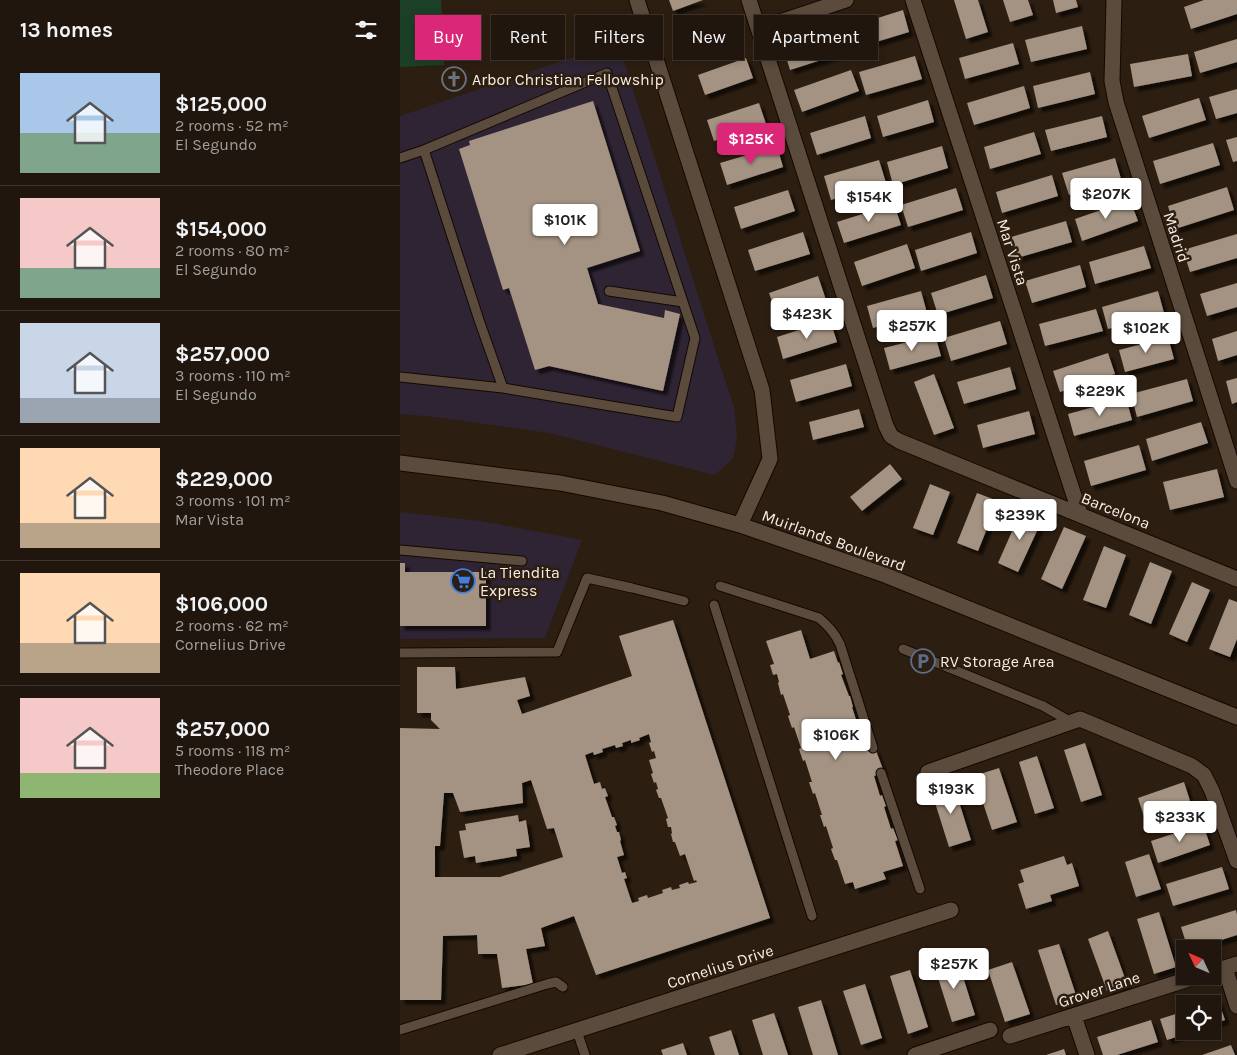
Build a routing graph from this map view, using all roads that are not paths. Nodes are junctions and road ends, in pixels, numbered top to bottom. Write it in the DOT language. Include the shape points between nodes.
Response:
graph roads {
  1 [pos="637,0"];
  2 [pos="749,0"];
  3 [pos="846,0"];
  4 [pos="913,0"];
  5 [pos="1114,0"];
  6 [pos="754,15"];
  7 [pos="801,15"];
  8 [pos="769,60"];
  9 [pos="424,150"];
  10 [pos="400,158"];
  11 [pos="609,291"];
  12 [pos="683,302"];
  13 [pos="400,377"];
  14 [pos="503,388"];
  15 [pos="400,463"];
  16 [pos="1237,481"];
  17 [pos="1080,514"];
  18 [pos="740,525"];
  19 [pos="400,550"];
  20 [pos="522,561"];
  21 [pos="1237,579"];
  22 [pos="720,586"];
  23 [pos="684,601"];
  24 [pos="714,605"];
  25 [pos="903,649"];
  26 [pos="400,653"];
  27 [pos="1237,717"];
  28 [pos="1070,722"];
  29 [pos="873,748"];
  30 [pos="928,772"];
  31 [pos="881,773"];
  32 [pos="1237,861"];
  33 [pos="920,889"];
  34 [pos="951,910"];
  35 [pos="812,916"];
  36 [pos="1225,968"];
  37 [pos="1176,983"];
  38 [pos="564,987"];
  39 [pos="1237,1006"];
  40 [pos="1074,1016"];
  41 [pos="400,1030"];
  42 [pos="990,1030"];
  43 [pos="577,1031"];
  44 [pos="1010,1036"];
  45 [pos="500,1055"];
  46 [pos="585,1055"];
  47 [pos="915,1055"];
  48 [pos="1087,1055"];
  1 -- 18 [label="street" via="762,390 770,459"];
  2 -- 6 [label="street"];
  3 -- 7 [label="street"];
  4 -- 17 [label="street, Mar Vista"];
  5 -- 16 [label="street, Madrid" via="1112,81 1116,102"];
  8 -- 17 [label="street, Barcelona" via="890,436"];
  9 -- 10 [label="lane"];
  9 -- 12 [label="lane" via="607,73"];
  9 -- 14 [label="lane"];
  11 -- 12 [label="lane"];
  12 -- 14 [label="lane" via="695,338 677,417"];
  13 -- 14 [label="lane"];
  15 -- 18 [label="street, Muirlands Boulevard" via="560,483 662,502"];
  17 -- 21 [label="street, Barcelona"];
  18 -- 27 [label="street, Muirlands Boulevard" via="885,575"];
  19 -- 20 [label="lane"];
  22 -- 29 [label="lane" via="819,618 828,625 840,644"];
  23 -- 26 [label="lane" via="587,578 558,652"];
  24 -- 35 [label="lane"];
  25 -- 28 [label="lane" via="1043,706"];
  28 -- 30 [label="street"];
  28 -- 32 [label="street" via="1080,719 1192,766 1204,775"];
  31 -- 33 [label="lane"];
  34 -- 43 [label="street, Cornelius Drive"];
  36 -- 39 [label="street"];
  37 -- 40 [label="street, Grover Lane"];
  38 -- 41 [label="lane" via="556,982 547,984"];
  40 -- 44 [label="street, Grover Lane"];
  40 -- 48 [label="street"];
  42 -- 47 [label="street"];
  43 -- 45 [label="street, Cornelius Drive"];
  43 -- 46 [label="lane"];
}
